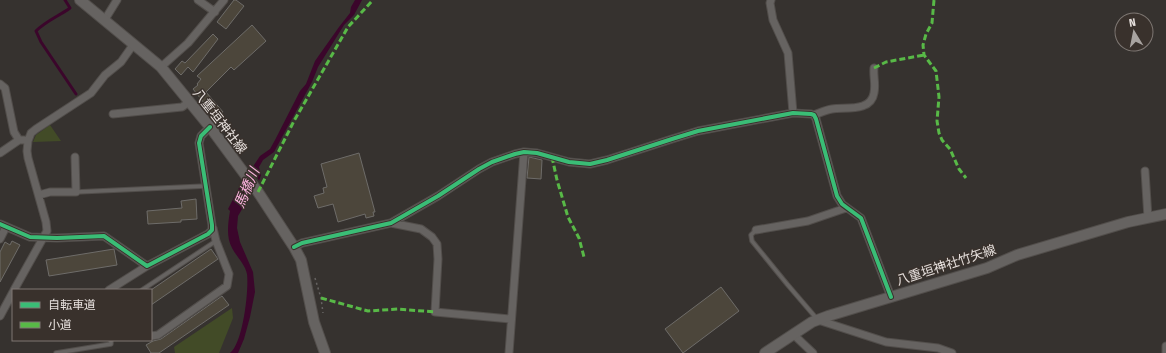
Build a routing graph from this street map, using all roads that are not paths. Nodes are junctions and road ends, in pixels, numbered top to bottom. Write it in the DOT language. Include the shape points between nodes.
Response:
graph roads {
  1 [pos="80,0"];
  2 [pos="117,0"];
  3 [pos="198,0"];
  4 [pos="224,0"];
  5 [pos="771,0"];
  6 [pos="215,12"];
  7 [pos="104,21"];
  8 [pos="133,45"];
  9 [pos="161,67"];
  10 [pos="874,68"];
  11 [pos="0,84"];
  12 [pos="189,102"];
  13 [pos="793,113"];
  14 [pos="113,114"];
  15 [pos="814,116"];
  16 [pos="210,127"];
  17 [pos="19,140"];
  18 [pos="28,141"];
  19 [pos="524,152"];
  20 [pos="0,153"];
  21 [pos="75,157"];
  22 [pos="1145,171"];
  23 [pos="206,186"];
  24 [pos="76,192"];
  25 [pos="39,196"];
  26 [pos="846,208"];
  27 [pos="1166,214"];
  28 [pos="1148,218"];
  29 [pos="391,223"];
  30 [pos="3,225"];
  31 [pos="213,228"];
  32 [pos="756,230"];
  33 [pos="43,237"];
  34 [pos="0,239"];
  35 [pos="216,241"];
  36 [pos="294,246"];
  37 [pos="147,266"];
  38 [pos="15,289"];
  39 [pos="114,289"];
  40 [pos="144,289"];
  41 [pos="12,295"];
  42 [pos="891,297"];
  43 [pos="0,316"];
  44 [pos="511,319"];
  45 [pos="818,320"];
  46 [pos="794,335"];
  47 [pos="152,336"];
  48 [pos="110,341"];
  49 [pos="1166,346"];
  50 [pos="56,353"];
  51 [pos="325,353"];
  52 [pos="508,353"];
  53 [pos="765,353"];
  54 [pos="813,353"];
  55 [pos="952,353"];
  56 [pos="1166,353"];
  1 -- 7 [label="main road, 八重垣神社線"];
  2 -- 7 [label="street"];
  3 -- 6 [label="street"];
  4 -- 6 [label="street"];
  5 -- 13 [label="street" via="774,20 788,53"];
  6 -- 9 [label="street" via="188,43"];
  7 -- 8 [label="main road, 八重垣神社線"];
  8 -- 9 [label="main road, 八重垣神社線"];
  8 -- 18 [label="street" via="92,93 36,129"];
  9 -- 12 [label="main road, 八重垣神社線"];
  10 -- 15 [label="street" via="875,91 870,103 824,111"];
  11 -- 17 [label="street" via="6,91 14,132"];
  12 -- 14 [label="street" via="182,107"];
  12 -- 16 [label="main road, 八重垣神社線"];
  13 -- 15 [label="street"];
  13 -- 19 [label="street" via="698,131 590,164"];
  15 -- 26 [label="street" via="837,196"];
  16 -- 23 [label="street" via="201,136 199,143"];
  16 -- 36 [label="main road, 八重垣神社線" via="257,190"];
  17 -- 18 [label="street"];
  17 -- 20 [label="street"];
  18 -- 25 [label="street" via="28,158"];
  19 -- 29 [label="street" via="504,157 479,169"];
  19 -- 44 [label="street"];
  21 -- 24 [label="street"];
  22 -- 28 [label="street"];
  23 -- 24 [label="lane"];
  23 -- 31 [label="street"];
  24 -- 25 [label="street" via="50,192"];
  25 -- 33 [label="street" via="47,226"];
  26 -- 32 [label="street" via="808,221"];
  26 -- 42 [label="street" via="861,218"];
  27 -- 28 [label="main road, 八重垣神社竹矢線"];
  28 -- 42 [label="main road, 八重垣神社竹矢線" via="1017,255 987,268"];
  29 -- 36 [label="street"];
  29 -- 44 [label="street" via="421,229 437,244 435,312"];
  30 -- 33 [label="street" via="30,237"];
  30 -- 34 [label="street"];
  31 -- 35 [label="street"];
  31 -- 37 [label="street" via="208,234"];
  32 -- 45 [label="lane" via="750,235 752,241"];
  33 -- 37 [label="street" via="104,236"];
  33 -- 38 [label="street"];
  35 -- 40 [label="lane"];
  35 -- 47 [label="street" via="229,274 227,286 158,335"];
  36 -- 51 [label="main road, 八重垣神社線" via="301,260 314,322"];
  37 -- 39 [label="street"];
  41 -- 43 [label="street"];
  42 -- 45 [label="main road, 八重垣神社竹矢線"];
  44 -- 52 [label="street"];
  45 -- 46 [label="main road, 八重垣神社竹矢線"];
  45 -- 55 [label="street" via="886,342 938,348"];
  46 -- 53 [label="main road, 八重垣神社竹矢線"];
  46 -- 54 [label="street"];
  48 -- 50 [label="lane" via="111,344"];
  49 -- 56 [label="street"];
}
